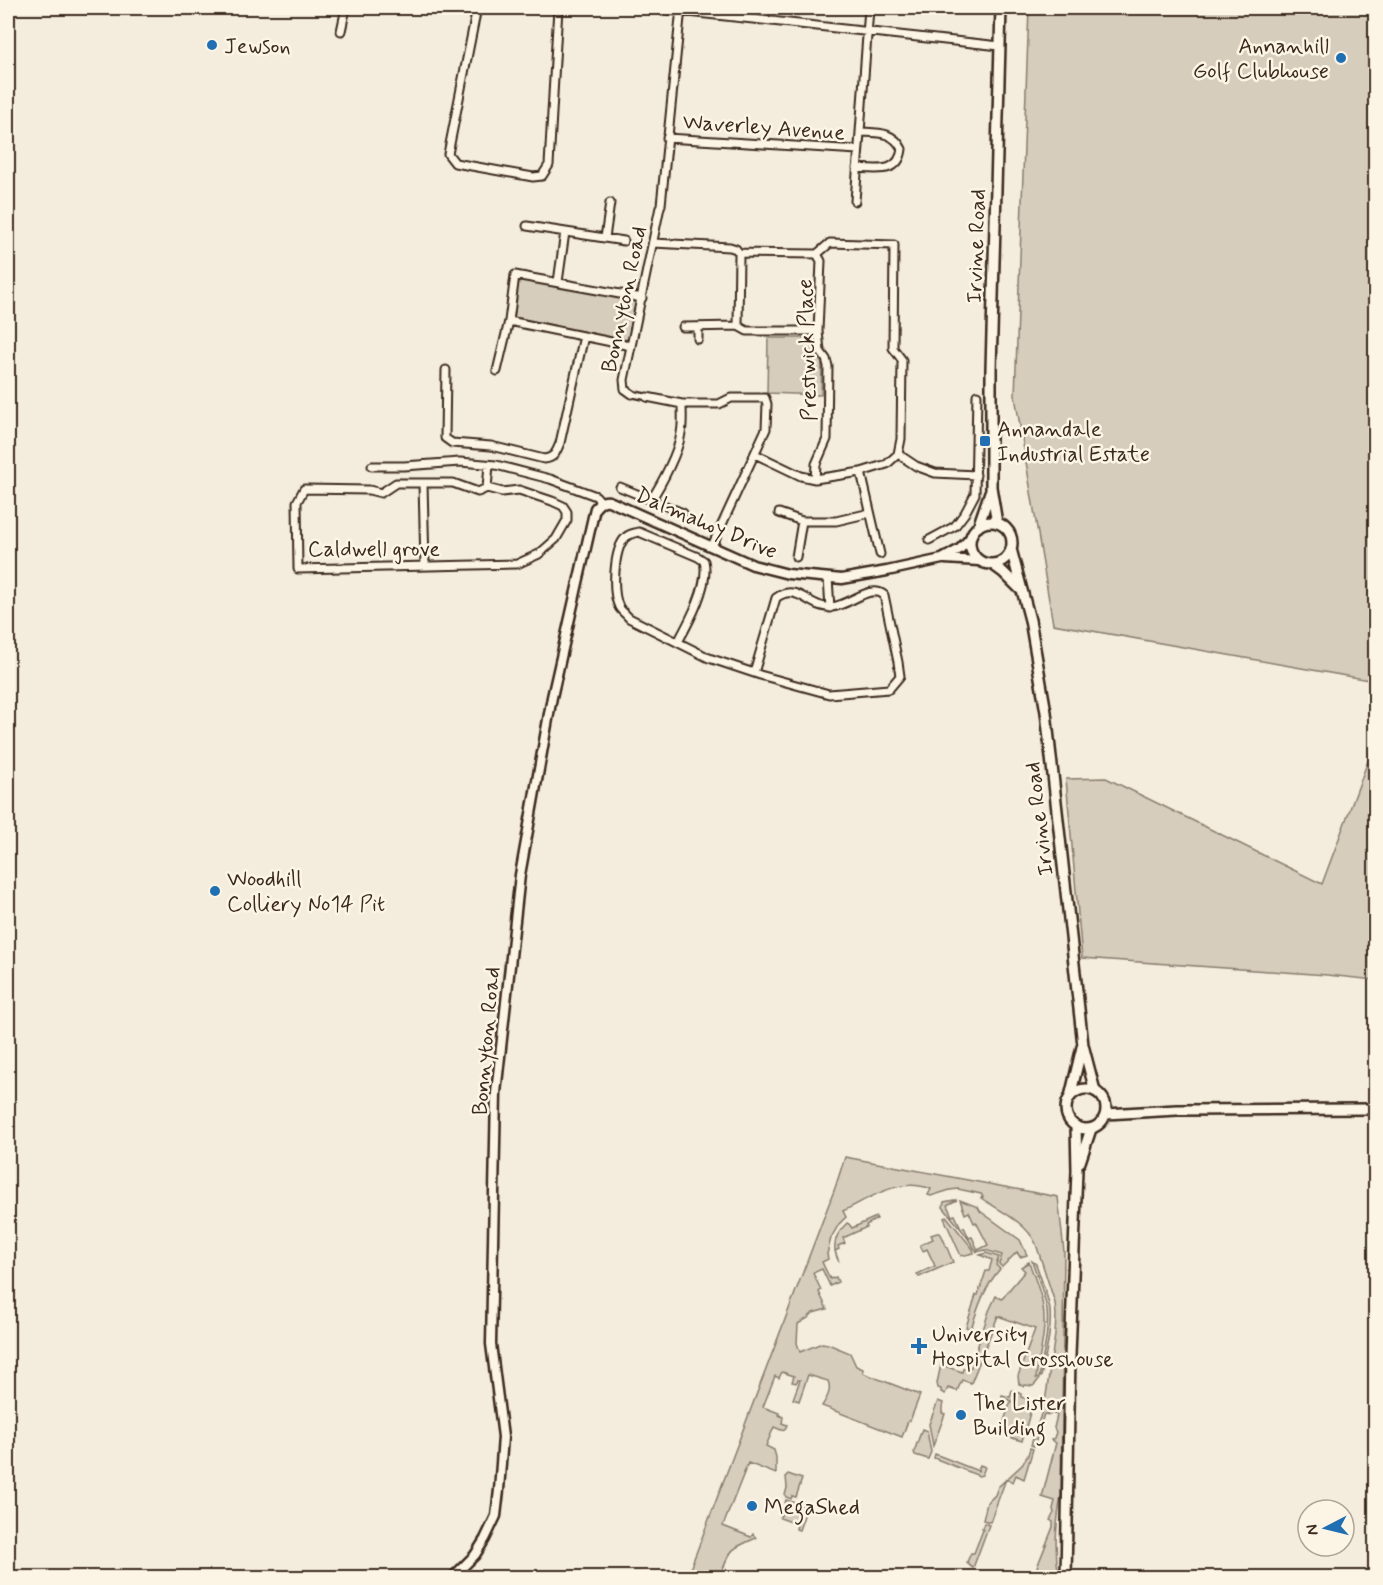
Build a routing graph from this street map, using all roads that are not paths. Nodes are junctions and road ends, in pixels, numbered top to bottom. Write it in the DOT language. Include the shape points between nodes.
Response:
graph roads {
  1 [pos="346,8"];
  2 [pos="477,8"];
  3 [pos="558,8"];
  4 [pos="651,8"];
  5 [pos="868,8"];
  6 [pos="1001,8"];
  7 [pos="681,9"];
  8 [pos="341,31"];
  9 [pos="867,32"];
  10 [pos="1000,46"];
  11 [pos="860,132"];
  12 [pos="667,138"];
  13 [pos="858,150"];
  14 [pos="857,168"];
  15 [pos="855,201"];
  16 [pos="610,204"];
  17 [pos="527,226"];
  18 [pos="565,232"];
  19 [pos="605,238"];
  20 [pos="624,241"];
  21 [pos="653,243"];
  22 [pos="739,253"];
  23 [pos="817,254"];
  24 [pos="558,282"];
  25 [pos="642,298"];
  26 [pos="509,321"];
  27 [pos="738,326"];
  28 [pos="682,327"];
  29 [pos="698,327"];
  30 [pos="818,332"];
  31 [pos="584,336"];
  32 [pos="698,339"];
  33 [pos="631,346"];
  34 [pos="446,369"];
  35 [pos="497,371"];
  36 [pos="632,394"];
  37 [pos="977,395"];
  38 [pos="647,397"];
  39 [pos="682,404"];
  40 [pos="755,454"];
  41 [pos="898,454"];
  42 [pos="489,465"];
  43 [pos="372,466"];
  44 [pos="861,472"];
  45 [pos="976,475"];
  46 [pos="815,478"];
  47 [pos="423,483"];
  48 [pos="620,487"];
  49 [pos="991,487"];
  50 [pos="487,488"];
  51 [pos="651,500"];
  52 [pos="601,502"];
  53 [pos="684,513"];
  54 [pos="779,513"];
  55 [pos="870,513"];
  56 [pos="802,521"];
  57 [pos="997,523"];
  58 [pos="978,526"];
  59 [pos="971,537"];
  60 [pos="929,540"];
  61 [pos="712,546"];
  62 [pos="1011,549"];
  63 [pos="880,554"];
  64 [pos="796,557"];
  65 [pos="942,559"];
  66 [pos="979,561"];
  67 [pos="992,564"];
  68 [pos="425,566"];
  69 [pos="828,578"];
  70 [pos="1021,590"];
  71 [pos="831,608"];
  72 [pos="678,642"];
  73 [pos="754,673"];
  74 [pos="1083,1045"];
  75 [pos="1095,1091"];
  76 [pos="1070,1097"];
  77 [pos="1376,1109"];
  78 [pos="1106,1114"];
  79 [pos="1076,1126"];
  80 [pos="1091,1129"];
  81 [pos="1077,1170"];
  82 [pos="452,1578"];
  83 [pos="1066,1578"];
  1 -- 8 [label="street"];
  2 -- 3 [label="street" via="448,154 455,163 533,177 542,176 549,165"];
  4 -- 7 [label="street"];
  5 -- 9 [label="street"];
  6 -- 10 [label="main road, Irvine Road"];
  7 -- 9 [label="street"];
  7 -- 12 [label="street, Bonnyton Road"];
  9 -- 10 [label="street"];
  9 -- 11 [label="street"];
  10 -- 49 [label="main road, Irvine Road"];
  11 -- 13 [label="street"];
  11 -- 14 [label="street" via="886,134 895,138 902,149 892,167"];
  12 -- 13 [label="street, Waverley Avenue"];
  12 -- 21 [label="street, Bonnyton Road" via="661,206"];
  13 -- 14 [label="street"];
  14 -- 15 [label="street"];
  16 -- 19 [label="street"];
  17 -- 18 [label="street"];
  18 -- 19 [label="street"];
  18 -- 24 [label="street"];
  19 -- 20 [label="street"];
  21 -- 22 [label="street" via="730,247"];
  21 -- 25 [label="street, Bonnyton Road"];
  22 -- 23 [label="street"];
  22 -- 27 [label="street"];
  23 -- 30 [label="street, Prestwick Place" via="821,261"];
  23 -- 41 [label="street" via="830,243 894,245 892,348 902,360"];
  24 -- 25 [label="street"];
  24 -- 26 [label="street" via="515,275"];
  25 -- 33 [label="street, Bonnyton Road"];
  26 -- 31 [label="street"];
  26 -- 35 [label="street"];
  27 -- 29 [label="street"];
  27 -- 30 [label="street" via="747,331"];
  28 -- 29 [label="street"];
  29 -- 32 [label="street"];
  30 -- 46 [label="street, Prestwick Place" via="820,351 828,366 827,439 816,464"];
  31 -- 33 [label="street"];
  31 -- 34 [label="street" via="560,444 555,456 549,459 491,446 452,444 445,438"];
  33 -- 36 [label="street, Bonnyton Road" via="624,380 625,389"];
  36 -- 38 [label="street"];
  37 -- 45 [label="street"];
  38 -- 39 [label="street"];
  39 -- 40 [label="street" via="765,398 766,429"];
  39 -- 51 [label="street" via="681,435"];
  40 -- 46 [label="street" via="801,476"];
  40 -- 61 [label="street"];
  41 -- 44 [label="street" via="887,464"];
  41 -- 45 [label="street" via="935,473"];
  42 -- 43 [label="street" via="459,462"];
  42 -- 50 [label="street"];
  42 -- 52 [label="street" via="550,479 596,496"];
  44 -- 46 [label="street"];
  44 -- 55 [label="street"];
  45 -- 60 [label="street" via="975,494 965,513 955,526"];
  47 -- 50 [label="street, Caldwell grove" via="453,483 478,492"];
  47 -- 68 [label="street, Caldwell grove"];
  47 -- 68 [label="street, Caldwell grove" via="396,483 381,493 304,489 297,502 298,569"];
  48 -- 51 [label="street"];
  49 -- 57 [label="main road"];
  49 -- 58 [label="main road"];
  50 -- 68 [label="street, Caldwell grove" via="502,492 519,490 552,501 563,506 567,520 548,547 518,564"];
  51 -- 53 [label="street"];
  52 -- 61 [label="street, Dalmahoy Drive" via="609,501"];
  52 -- 82 [label="street, Bonnyton Road" via="595,508 552,697 520,875 496,1093 491,1344 503,1437 496,1516 475,1555"];
  54 -- 56 [label="street"];
  55 -- 56 [label="street" via="836,521"];
  55 -- 63 [label="street"];
  56 -- 64 [label="street"];
  57 -- 58 [label="main road"];
  57 -- 62 [label="main road" via="1008,530"];
  58 -- 59 [label="main road"];
  59 -- 65 [label="street"];
  59 -- 66 [label="main road" via="971,550"];
  61 -- 69 [label="street, Dalmahoy Drive" via="753,565"];
  62 -- 67 [label="main road" via="1004,560"];
  62 -- 70 [label="main road, Irvine Road"];
  65 -- 66 [label="street"];
  65 -- 69 [label="street, Dalmahoy Drive" via="842,579"];
  66 -- 67 [label="main road"];
  67 -- 70 [label="main road"];
  69 -- 71 [label="street"];
  70 -- 74 [label="main road, Irvine Road" via="1046,712"];
  71 -- 73 [label="street" via="795,592 776,598"];
  71 -- 73 [label="street" via="873,591 884,595 900,676 890,689 829,694"];
  72 -- 72 [label="street" via="701,593 704,561 639,532 628,536 623,539 614,574 620,608 629,618"];
  72 -- 73 [label="street" via="709,658"];
  74 -- 75 [label="main road, Irvine Road"];
  74 -- 76 [label="main road, Irvine Road"];
  75 -- 76 [label="main road" via="1082,1090"];
  75 -- 78 [label="main road" via="1105,1101"];
  76 -- 79 [label="main road" via="1067,1116"];
  77 -- 78 [label="main road"];
  78 -- 80 [label="main road"];
  79 -- 80 [label="main road"];
  79 -- 81 [label="main road"];
  80 -- 81 [label="main road"];
  81 -- 83 [label="main road"];
}
